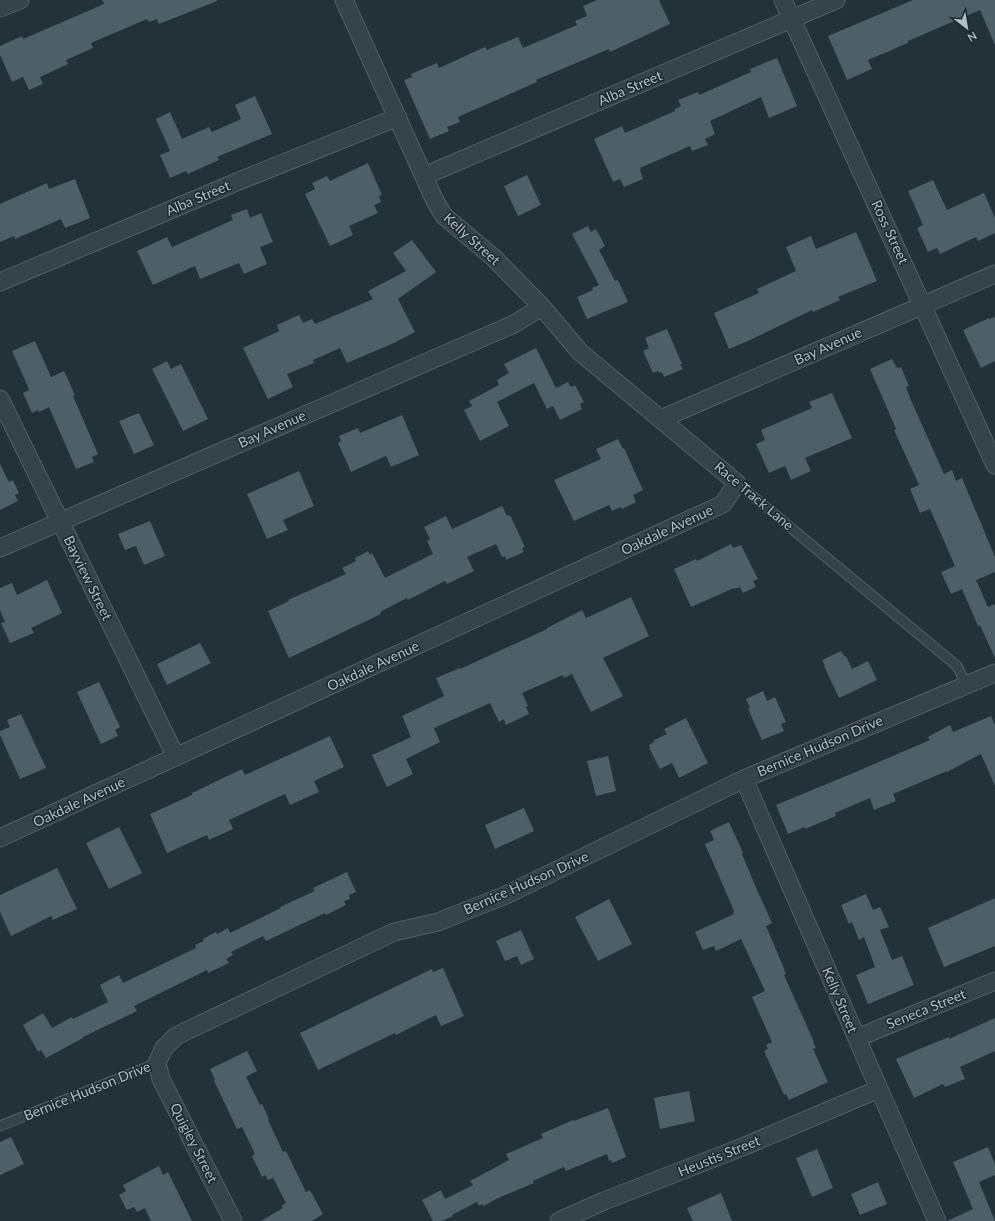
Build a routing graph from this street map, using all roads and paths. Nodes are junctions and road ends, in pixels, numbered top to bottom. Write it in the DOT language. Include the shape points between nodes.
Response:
graph roads {
  1 [pos="20,0"];
  2 [pos="344,0"];
  3 [pos="783,0"];
  4 [pos="836,0"];
  5 [pos="0,8"];
  6 [pos="792,19"];
  7 [pos="398,117"];
  8 [pos="424,176"];
  9 [pos="995,274"];
  10 [pos="0,282"];
  11 [pos="923,305"];
  12 [pos="542,307"];
  13 [pos="0,399"];
  14 [pos="660,419"];
  15 [pos="995,465"];
  16 [pos="737,483"];
  17 [pos="60,521"];
  18 [pos="0,548"];
  19 [pos="995,673"];
  20 [pos="966,684"];
  21 [pos="176,757"];
  22 [pos="744,778"];
  23 [pos="0,838"];
  24 [pos="995,981"];
  25 [pos="857,1038"];
  26 [pos="157,1063"];
  27 [pos="879,1089"];
  28 [pos="0,1126"];
  29 [pos="234,1221"];
  30 [pos="559,1221"];
  31 [pos="937,1221"];
  1 -- 5 [label="street"];
  2 -- 7 [label="street, Kelly Street"];
  3 -- 6 [label="street, Ross Street"];
  4 -- 6 [label="street, Alba Street"];
  6 -- 8 [label="street, Alba Street"];
  6 -- 11 [label="street, Ross Street"];
  7 -- 8 [label="street, Kelly Street"];
  7 -- 10 [label="street, Alba Street"];
  8 -- 12 [label="street, Kelly Street" via="444,216 494,258"];
  9 -- 11 [label="street, Bay Avenue"];
  11 -- 14 [label="street, Bay Avenue"];
  11 -- 15 [label="street, Ross Street"];
  12 -- 14 [label="street, Race Track Lane" via="580,352"];
  12 -- 17 [label="street, Bay Avenue" via="514,324"];
  13 -- 17 [label="street, Bayview Street"];
  14 -- 16 [label="street, Race Track Lane"];
  16 -- 20 [label="lane, Race Track Lane" via="956,666"];
  16 -- 21 [label="street, Oakdale Avenue" via="723,504"];
  17 -- 18 [label="street, Bay Avenue"];
  17 -- 21 [label="street, Bayview Street"];
  19 -- 20 [label="street, Bernice Hudson Drive"];
  20 -- 22 [label="street, Bernice Hudson Drive"];
  21 -- 23 [label="street, Oakdale Avenue"];
  22 -- 25 [label="street, Kelly Street"];
  22 -- 26 [label="street, Bernice Hudson Drive" via="506,895 438,922 394,932 176,1036 164,1048"];
  24 -- 25 [label="street, Seneca Street"];
  25 -- 27 [label="street, Kelly Street"];
  26 -- 28 [label="lane, Bernice Hudson Drive"];
  26 -- 29 [label="street, Quigley Street" via="161,1079"];
  27 -- 30 [label="street, Heustis Street"];
  27 -- 31 [label="street, Kelly Street"];
}
